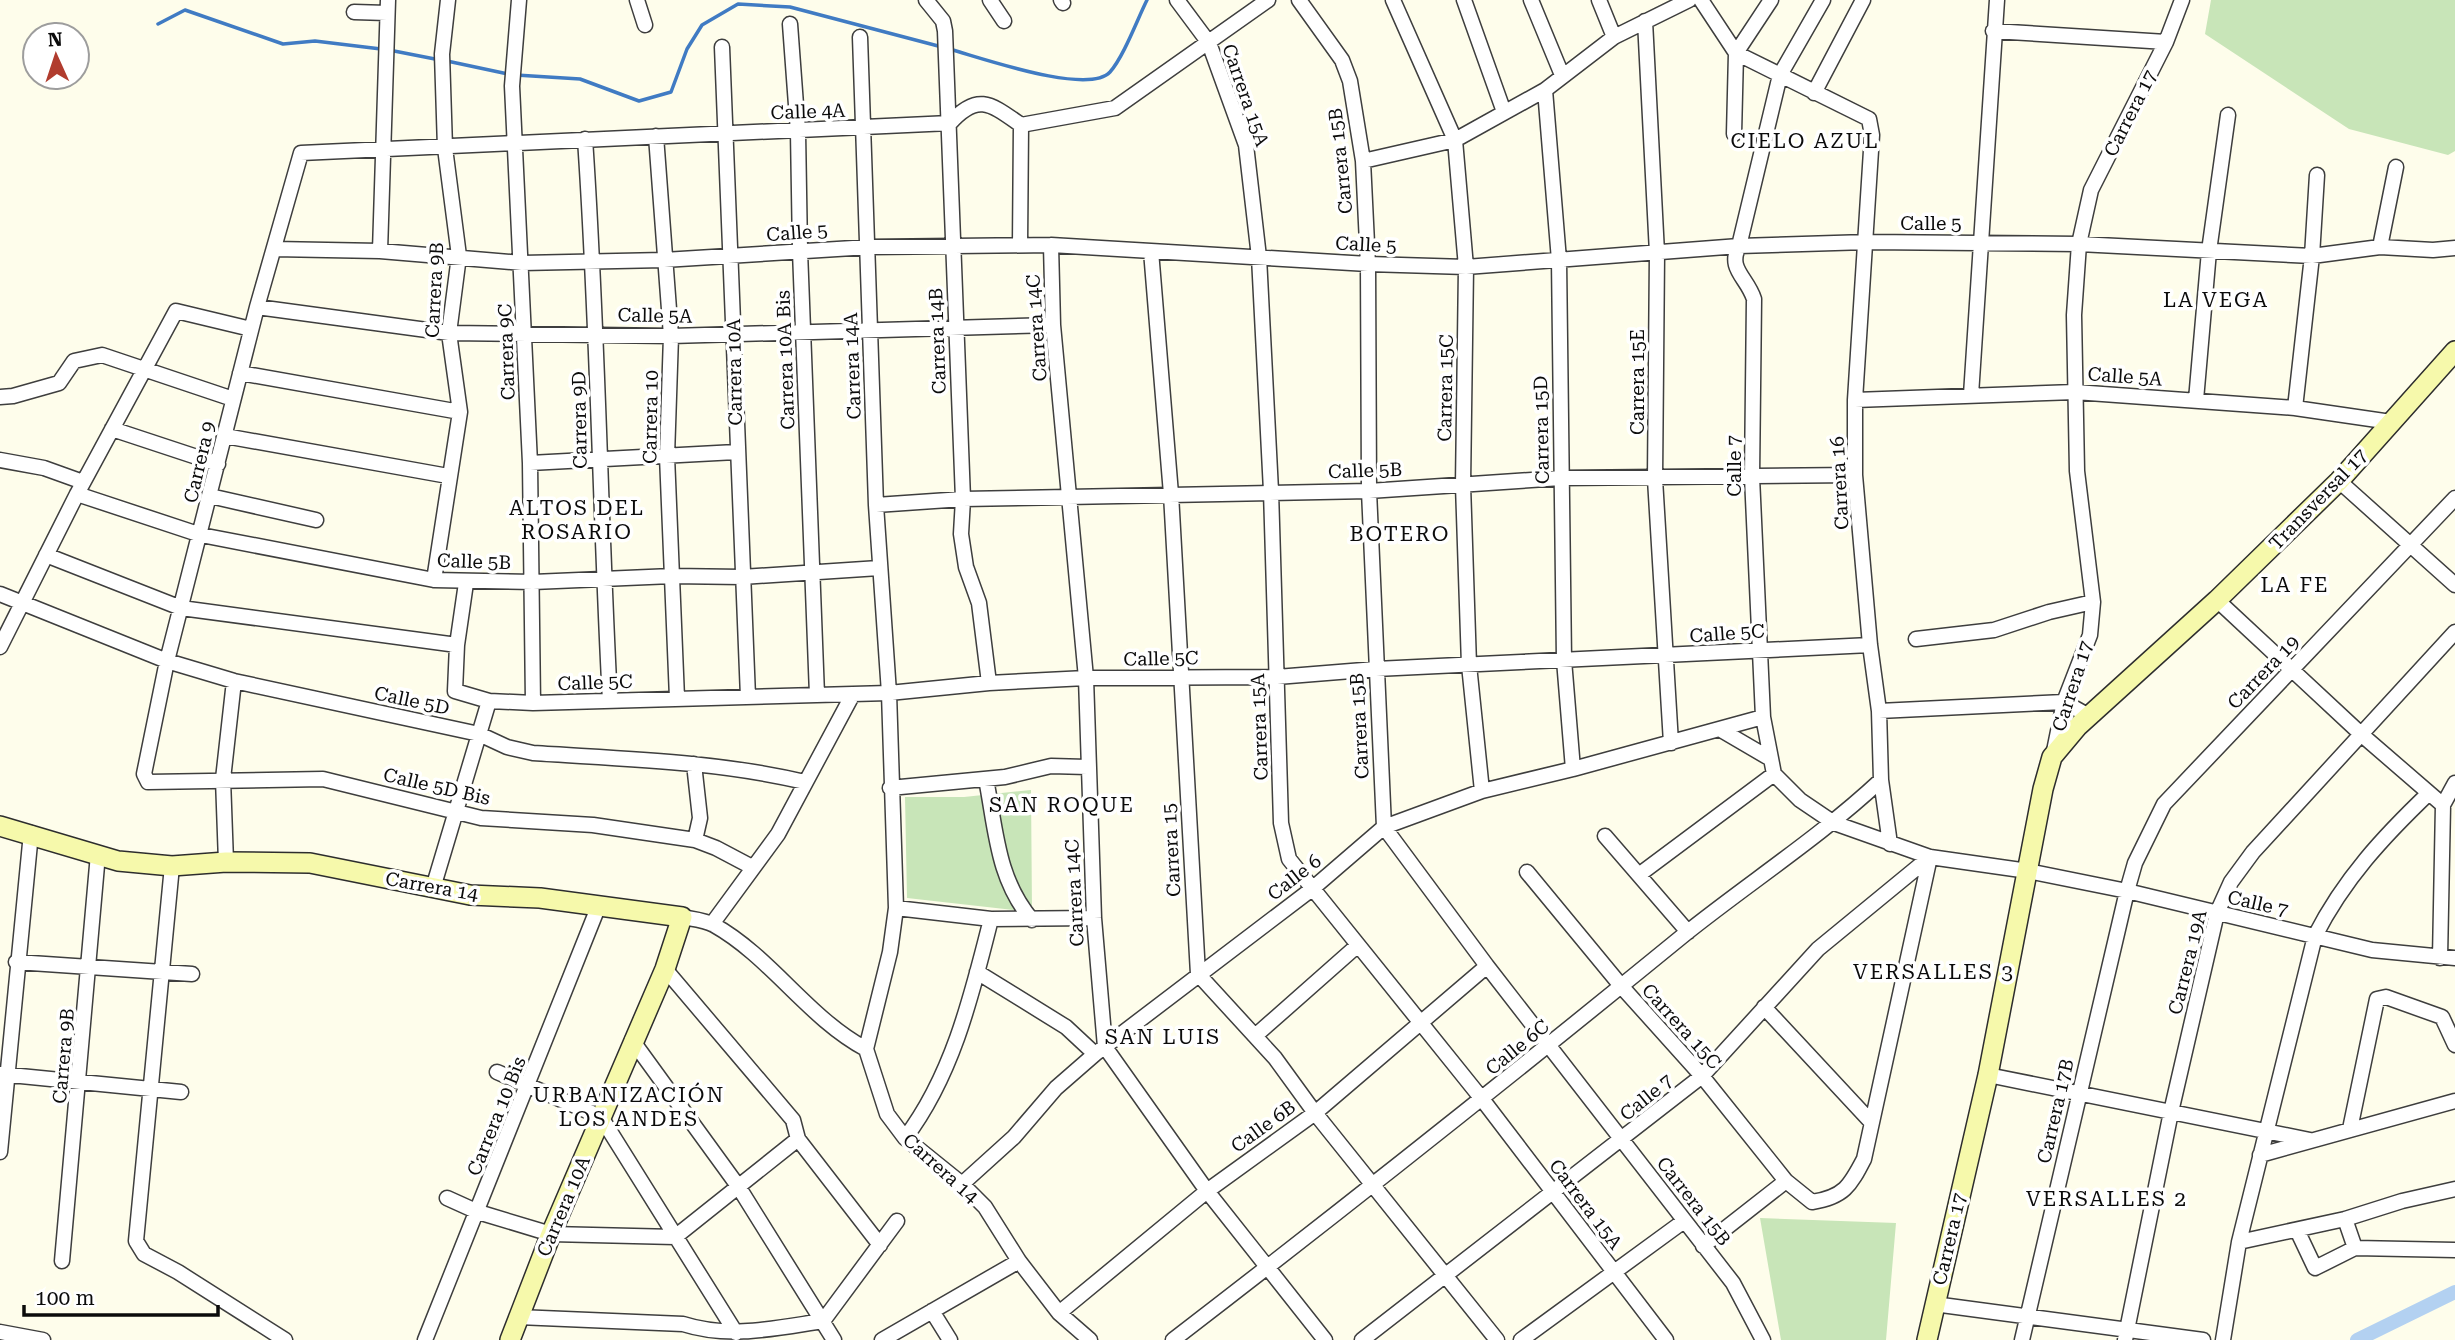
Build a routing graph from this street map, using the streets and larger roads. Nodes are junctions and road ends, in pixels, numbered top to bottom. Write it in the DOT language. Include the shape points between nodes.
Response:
graph roads {
  1 [pos="448,0"];
  2 [pos="519,0"];
  3 [pos="637,0"];
  4 [pos="926,0"];
  5 [pos="990,0"];
  6 [pos="1177,0"];
  7 [pos="1268,0"];
  8 [pos="1299,0"];
  9 [pos="1393,0"];
  10 [pos="1464,0"];
  11 [pos="1531,0"];
  12 [pos="1599,0"];
  13 [pos="1689,0"];
  14 [pos="1701,0"];
  15 [pos="1772,0"];
  16 [pos="1823,0"];
  17 [pos="1863,0"];
  18 [pos="1997,0"];
  19 [pos="2182,0"];
  20 [pos="388,6"];
  21 [pos="1664,6"];
  22 [pos="354,12"];
  23 [pos="1004,21"];
  24 [pos="1645,21"];
  25 [pos="790,24"];
  26 [pos="645,26"];
  27 [pos="1993,31"];
  28 [pos="860,37"];
  29 [pos="1614,37"];
  30 [pos="2166,42"];
  31 [pos="1209,43"];
  32 [pos="722,47"];
  33 [pos="1736,53"];
  34 [pos="1562,75"];
  35 [pos="1780,75"];
  36 [pos="1545,90"];
  37 [pos="1814,93"];
  38 [pos="1504,112"];
  39 [pos="2228,115"];
  40 [pos="950,123"];
  41 [pos="1021,125"];
  42 [pos="862,129"];
  43 [pos="798,132"];
  44 [pos="726,133"];
  45 [pos="1734,134"];
  46 [pos="656,136"];
  47 [pos="585,139"];
  48 [pos="1455,140"];
  49 [pos="513,141"];
  50 [pos="446,148"];
  51 [pos="384,149"];
  52 [pos="301,153"];
  53 [pos="1363,161"];
  54 [pos="2396,167"];
  55 [pos="2316,175"];
  56 [pos="1867,242"];
  57 [pos="1980,242"];
  58 [pos="2079,244"];
  59 [pos="1020,245"];
  60 [pos="1051,245"];
  61 [pos="953,246"];
  62 [pos="1739,246"];
  63 [pos="869,247"];
  64 [pos="2380,247"];
  65 [pos="2455,248"];
  66 [pos="274,249"];
  67 [pos="380,251"];
  68 [pos="800,251"];
  69 [pos="1151,251"];
  70 [pos="2209,251"];
  71 [pos="1657,253"];
  72 [pos="459,256"];
  73 [pos="2312,256"];
  74 [pos="731,257"];
  75 [pos="1259,257"];
  76 [pos="664,260"];
  77 [pos="1559,260"];
  78 [pos="594,262"];
  79 [pos="522,264"];
  80 [pos="1368,264"];
  81 [pos="1466,267"];
  82 [pos="257,307"];
  83 [pos="1053,325"];
  84 [pos="955,327"];
  85 [pos="251,330"];
  86 [pos="869,330"];
  87 [pos="449,333"];
  88 [pos="525,333"];
  89 [pos="804,333"];
  90 [pos="597,334"];
  91 [pos="733,334"];
  92 [pos="671,336"];
  93 [pos="2455,351"];
  94 [pos="144,370"];
  95 [pos="240,373"];
  96 [pos="2075,392"];
  97 [pos="1971,396"];
  98 [pos="0,397"];
  99 [pos="233,398"];
  100 [pos="1855,400"];
  101 [pos="2196,400"];
  102 [pos="2294,408"];
  103 [pos="460,412"];
  104 [pos="2391,422"];
  105 [pos="112,429"];
  106 [pos="225,436"];
  107 [pos="736,452"];
  108 [pos="667,456"];
  109 [pos="0,460"];
  110 [pos="598,460"];
  111 [pos="530,463"];
  112 [pos="218,464"];
  113 [pos="1855,475"];
  114 [pos="448,476"];
  115 [pos="1752,477"];
  116 [pos="1561,478"];
  117 [pos="1655,479"];
  118 [pos="2339,481"];
  119 [pos="1463,485"];
  120 [pos="80,488"];
  121 [pos="1271,491"];
  122 [pos="1369,491"];
  123 [pos="1171,494"];
  124 [pos="210,496"];
  125 [pos="1071,496"];
  126 [pos="2455,498"];
  127 [pos="963,499"];
  128 [pos="876,505"];
  129 [pos="316,520"];
  130 [pos="201,535"];
  131 [pos="2412,544"];
  132 [pos="46,555"];
  133 [pos="879,568"];
  134 [pos="812,573"];
  135 [pos="672,576"];
  136 [pos="742,577"];
  137 [pos="603,579"];
  138 [pos="434,580"];
  139 [pos="533,582"];
  140 [pos="466,583"];
  141 [pos="2455,585"];
  142 [pos="0,594"];
  143 [pos="2217,600"];
  144 [pos="2093,602"];
  145 [pos="21,605"];
  146 [pos="181,608"];
  147 [pos="2455,632"];
  148 [pos="1916,639"];
  149 [pos="457,645"];
  150 [pos="1870,645"];
  151 [pos="0,647"];
  152 [pos="1759,651"];
  153 [pos="1665,657"];
  154 [pos="167,660"];
  155 [pos="1564,660"];
  156 [pos="1469,665"];
  157 [pos="1376,669"];
  158 [pos="2292,672"];
  159 [pos="1180,676"];
  160 [pos="1277,677"];
  161 [pos="1086,678"];
  162 [pos="234,681"];
  163 [pos="989,683"];
  164 [pos="889,693"];
  165 [pos="853,694"];
  166 [pos="817,695"];
  167 [pos="748,697"];
  168 [pos="677,698"];
  169 [pos="489,701"];
  170 [pos="610,701"];
  171 [pos="2064,702"];
  172 [pos="533,704"];
  173 [pos="1879,711"];
  174 [pos="2089,716"];
  175 [pos="1763,717"];
  176 [pos="1721,730"];
  177 [pos="479,734"];
  178 [pos="2361,735"];
  179 [pos="1671,743"];
  180 [pos="2052,757"];
  181 [pos="1769,758"];
  182 [pos="694,764"];
  183 [pos="1087,767"];
  184 [pos="1573,769"];
  185 [pos="1774,774"];
  186 [pos="223,779"];
  187 [pos="986,779"];
  188 [pos="1881,780"];
  189 [pos="148,782"];
  190 [pos="805,782"];
  191 [pos="2455,783"];
  192 [pos="890,788"];
  193 [pos="1482,791"];
  194 [pos="2429,793"];
  195 [pos="2443,805"];
  196 [pos="456,810"];
  197 [pos="1834,824"];
  198 [pos="0,826"];
  199 [pos="1384,827"];
  200 [pos="31,833"];
  201 [pos="1605,836"];
  202 [pos="695,840"];
  203 [pos="1890,844"];
  204 [pos="98,854"];
  205 [pos="1930,857"];
  206 [pos="226,862"];
  207 [pos="172,866"];
  208 [pos="752,867"];
  209 [pos="2028,871"];
  210 [pos="1527,872"];
  211 [pos="1640,874"];
  212 [pos="433,888"];
  213 [pos="1312,889"];
  214 [pos="2127,891"];
  215 [pos="600,905"];
  216 [pos="896,908"];
  217 [pos="2217,913"];
  218 [pos="682,917"];
  219 [pos="1094,918"];
  220 [pos="992,919"];
  221 [pos="1032,920"];
  222 [pos="712,924"];
  223 [pos="1688,932"];
  224 [pos="2315,936"];
  225 [pos="1358,945"];
  226 [pos="2440,958"];
  227 [pos="2455,958"];
  228 [pos="16,962"];
  229 [pos="90,965"];
  230 [pos="1487,966"];
  231 [pos="665,969"];
  232 [pos="163,971"];
  233 [pos="977,972"];
  234 [pos="192,974"];
  235 [pos="1198,974"];
  236 [pos="1622,987"];
  237 [pos="1764,1007"];
  238 [pos="1420,1022"];
  239 [pos="1255,1036"];
  240 [pos="632,1040"];
  241 [pos="2455,1045"];
  242 [pos="1549,1046"];
  243 [pos="866,1049"];
  244 [pos="1100,1050"];
  245 [pos="497,1072"];
  246 [pos="3,1074"];
  247 [pos="1988,1075"];
  248 [pos="1702,1076"];
  249 [pos="79,1084"];
  250 [pos="528,1086"];
  251 [pos="151,1090"];
  252 [pos="181,1093"];
  253 [pos="2078,1094"];
  254 [pos="1482,1099"];
  255 [pos="2455,1101"];
  256 [pos="2171,1112"];
  257 [pos="1315,1113"];
  258 [pos="601,1117"];
  259 [pos="1872,1123"];
  260 [pos="2350,1129"];
  261 [pos="2265,1130"];
  262 [pos="905,1138"];
  263 [pos="798,1139"];
  264 [pos="2310,1140"];
  265 [pos="1623,1141"];
  266 [pos="0,1153"];
  267 [pos="2260,1154"];
  268 [pos="1786,1181"];
  269 [pos="962,1184"];
  270 [pos="1374,1184"];
  271 [pos="738,1186"];
  272 [pos="2455,1189"];
  273 [pos="1552,1190"];
  274 [pos="1207,1191"];
  275 [pos="447,1198"];
  276 [pos="478,1212"];
  277 [pos="2345,1219"];
  278 [pos="1684,1220"];
  279 [pos="897,1221"];
  280 [pos="2297,1230"];
  281 [pos="551,1234"];
  282 [pos="675,1237"];
  283 [pos="2239,1242"];
  284 [pos="880,1245"];
  285 [pos="1703,1246"];
  286 [pos="2355,1248"];
  287 [pos="2455,1250"];
  288 [pos="62,1261"];
  289 [pos="1019,1261"];
  290 [pos="1266,1268"];
  291 [pos="1614,1273"];
  292 [pos="1446,1275"];
  293 [pos="1934,1304"];
  294 [pos="932,1311"];
  295 [pos="1059,1313"];
  296 [pos="518,1317"];
  297 [pos="2027,1318"];
  298 [pos="823,1321"];
  299 [pos="683,1324"];
  300 [pos="0,1332"];
  301 [pos="736,1333"];
  302 [pos="2126,1336"];
  303 [pos="43,1340"];
  304 [pos="285,1340"];
  305 [pos="425,1340"];
  306 [pos="510,1340"];
  307 [pos="676,1340"];
  308 [pos="835,1340"];
  309 [pos="882,1340"];
  310 [pos="950,1340"];
  311 [pos="1090,1340"];
  312 [pos="1173,1340"];
  313 [pos="1325,1340"];
  314 [pos="1362,1340"];
  315 [pos="1497,1340"];
  316 [pos="1521,1340"];
  317 [pos="1666,1340"];
  318 [pos="1763,1340"];
  319 [pos="1927,1340"];
  320 [pos="2022,1340"];
  321 [pos="2203,1340"];
  322 [pos="2223,1340"];
  1 -- 50 [label="street, Carrera 9B" via="442,54"];
  2 -- 49 [label="street, Carrera 9C"];
  3 -- 26 [label="street"];
  4 -- 40 [label="street, Carrera 14B" via="943,21"];
  5 -- 23 [label="street"];
  6 -- 31 [label="street, Carrera 15A"];
  7 -- 31 [label="street"];
  8 -- 53 [label="street, Carrera 15B" via="1342,60 1350,81"];
  9 -- 48 [label="street, Carrera 15C"];
  10 -- 38 [label="street"];
  11 -- 34 [label="street"];
  12 -- 29 [label="street"];
  13 -- 21 [label="street"];
  14 -- 33 [label="street"];
  15 -- 33 [label="street"];
  16 -- 35 [label="street, Calle 7"];
  17 -- 37 [label="street"];
  18 -- 27 [label="street"];
  19 -- 30 [label="street, Carrera 17"];
  20 -- 22 [label="street"];
  20 -- 51 [label="street"];
  21 -- 24 [label="street"];
  24 -- 29 [label="street"];
  24 -- 71 [label="street, Carrera 15E"];
  25 -- 43 [label="street, Carrera 10A Bis"];
  27 -- 30 [label="street"];
  27 -- 57 [label="street"];
  28 -- 42 [label="street, Carrera 14A"];
  29 -- 34 [label="street"];
  30 -- 58 [label="street, Carrera 17" via="2091,190"];
  31 -- 41 [label="street" via="1115,108"];
  31 -- 75 [label="street, Carrera 15A" via="1246,145"];
  32 -- 44 [label="street, Carrera 10A"];
  33 -- 35 [label="street"];
  33 -- 45 [label="street"];
  34 -- 36 [label="street"];
  35 -- 37 [label="street"];
  35 -- 62 [label="street, Calle 7"];
  36 -- 38 [label="street"];
  36 -- 77 [label="street, Carrera 15D"];
  37 -- 56 [label="street, Carrera 16" via="1869,118"];
  38 -- 48 [label="street"];
  39 -- 70 [label="street"];
  40 -- 41 [label="street" via="965,107 978,104 993,105"];
  40 -- 42 [label="street, Calle 4A"];
  40 -- 61 [label="street, Carrera 14B"];
  41 -- 59 [label="street"];
  42 -- 43 [label="street, Calle 4A"];
  42 -- 63 [label="street, Carrera 14A"];
  43 -- 44 [label="street, Calle 4A"];
  43 -- 68 [label="street, Carrera 10A Bis"];
  44 -- 46 [label="street, Calle 4A"];
  44 -- 74 [label="street, Carrera 10A"];
  46 -- 47 [label="street, Calle 4A"];
  46 -- 76 [label="street, Carrera 10"];
  47 -- 49 [label="street, Calle 4A"];
  47 -- 78 [label="street, Carrera 9D"];
  48 -- 53 [label="street"];
  48 -- 81 [label="street, Carrera 15C"];
  49 -- 50 [label="street, Calle 4A"];
  49 -- 79 [label="street, Carrera 9C"];
  50 -- 51 [label="street, Calle 4A"];
  50 -- 72 [label="street, Carrera 9B"];
  51 -- 52 [label="street, Calle 4A"];
  51 -- 67 [label="street"];
  52 -- 66 [label="street, Carrera 9"];
  53 -- 80 [label="street, Carrera 15B"];
  54 -- 64 [label="street"];
  55 -- 73 [label="street"];
  56 -- 57 [label="street, Calle 5"];
  56 -- 62 [label="street, Calle 5"];
  56 -- 100 [label="street, Carrera 16"];
  57 -- 58 [label="street, Calle 5"];
  57 -- 97 [label="street"];
  58 -- 70 [label="street, Calle 5"];
  58 -- 96 [label="street, Carrera 17"];
  59 -- 60 [label="street, Calle 5"];
  59 -- 61 [label="street, Calle 5"];
  60 -- 69 [label="street, Calle 5"];
  60 -- 83 [label="street, Carrera 14C"];
  61 -- 63 [label="street, Calle 5"];
  61 -- 84 [label="street, Carrera 14B"];
  62 -- 71 [label="street, Calle 5"];
  62 -- 115 [label="street, Calle 7" via="1734,267 1754,299"];
  63 -- 68 [label="street, Calle 5"];
  63 -- 86 [label="street, Carrera 14A"];
  64 -- 65 [label="street, Calle 5"];
  64 -- 73 [label="street, Calle 5"];
  66 -- 67 [label="street, Calle 5"];
  66 -- 82 [label="street, Carrera 9"];
  67 -- 72 [label="street, Calle 5"];
  68 -- 74 [label="street, Calle 5"];
  68 -- 89 [label="street, Carrera 10A Bis"];
  69 -- 75 [label="street, Calle 5"];
  69 -- 123 [label="street, Carrera 15"];
  70 -- 73 [label="street, Calle 5"];
  70 -- 101 [label="street"];
  71 -- 77 [label="street, Calle 5"];
  71 -- 117 [label="street, Carrera 15E"];
  72 -- 79 [label="street, Calle 5"];
  72 -- 87 [label="street, Carrera 9B"];
  73 -- 102 [label="street"];
  74 -- 76 [label="street, Calle 5"];
  74 -- 91 [label="street, Carrera 10A"];
  75 -- 80 [label="street, Calle 5"];
  75 -- 121 [label="street, Carrera 15A"];
  76 -- 78 [label="street, Calle 5"];
  76 -- 92 [label="street, Carrera 10"];
  77 -- 81 [label="street, Calle 5"];
  77 -- 116 [label="street, Carrera 15D"];
  78 -- 79 [label="street, Calle 5"];
  78 -- 90 [label="street, Carrera 9D"];
  79 -- 88 [label="street, Carrera 9C"];
  80 -- 81 [label="street, Calle 5"];
  80 -- 122 [label="street, Carrera 15B"];
  81 -- 119 [label="street, Carrera 15C"];
  82 -- 85 [label="street, Carrera 9"];
  82 -- 87 [label="street, Calle 5A"];
  83 -- 84 [label="street, Calle 5A"];
  83 -- 125 [label="street, Carrera 14C"];
  84 -- 86 [label="street, Calle 5A"];
  84 -- 127 [label="street, Carrera 14B"];
  85 -- 94 [label="street" via="176,311"];
  85 -- 95 [label="street, Carrera 9"];
  86 -- 89 [label="street, Calle 5A"];
  86 -- 128 [label="street, Carrera 14A"];
  87 -- 88 [label="street, Calle 5A"];
  87 -- 103 [label="street, Carrera 9B"];
  88 -- 90 [label="street, Calle 5A"];
  88 -- 111 [label="street, Carrera 9C"];
  89 -- 91 [label="street, Calle 5A"];
  89 -- 134 [label="street, Carrera 10A Bis"];
  90 -- 92 [label="street, Calle 5A"];
  90 -- 110 [label="street, Carrera 9D"];
  91 -- 92 [label="street, Calle 5A"];
  91 -- 107 [label="street, Carrera 10A"];
  92 -- 108 [label="street, Carrera 10"];
  93 -- 104 [label="street, Transversal 17"];
  94 -- 98 [label="street" via="102,355 83,357 74,361 60,383"];
  94 -- 99 [label="street"];
  94 -- 105 [label="street"];
  95 -- 99 [label="street, Carrera 9"];
  95 -- 103 [label="street"];
  96 -- 97 [label="street, Calle 5A"];
  96 -- 101 [label="street, Calle 5A"];
  96 -- 144 [label="street, Carrera 17" via="2077,471"];
  97 -- 100 [label="street, Calle 5A"];
  99 -- 106 [label="street, Carrera 9"];
  100 -- 113 [label="street, Carrera 16"];
  101 -- 102 [label="street, Calle 5A"];
  102 -- 104 [label="street, Calle 5A"];
  103 -- 114 [label="street, Carrera 9B"];
  104 -- 118 [label="street, Transversal 17"];
  105 -- 112 [label="street"];
  105 -- 120 [label="street"];
  106 -- 112 [label="street, Carrera 9"];
  106 -- 114 [label="street"];
  107 -- 108 [label="street"];
  107 -- 136 [label="street, Carrera 10A"];
  108 -- 110 [label="street"];
  108 -- 135 [label="street, Carrera 10"];
  109 -- 120 [label="street, Calle 5B" via="44,468"];
  110 -- 111 [label="street"];
  110 -- 137 [label="street, Carrera 9D"];
  111 -- 139 [label="street, Carrera 9C"];
  112 -- 124 [label="street, Carrera 9"];
  113 -- 115 [label="street, Calle 5B"];
  113 -- 150 [label="street, Carrera 16"];
  114 -- 138 [label="street, Carrera 9B"];
  115 -- 117 [label="street, Calle 5B"];
  115 -- 152 [label="street, Calle 7"];
  116 -- 117 [label="street, Calle 5B"];
  116 -- 119 [label="street, Calle 5B"];
  116 -- 155 [label="street, Carrera 15D"];
  117 -- 153 [label="street, Carrera 15E"];
  118 -- 131 [label="street"];
  118 -- 143 [label="street, Transversal 17"];
  119 -- 122 [label="street, Calle 5B"];
  119 -- 156 [label="street, Carrera 15C"];
  120 -- 130 [label="street, Calle 5B"];
  120 -- 132 [label="street"];
  121 -- 122 [label="street, Calle 5B"];
  121 -- 123 [label="street, Calle 5B"];
  121 -- 160 [label="street, Carrera 15A"];
  122 -- 157 [label="street, Carrera 15B"];
  123 -- 125 [label="street, Calle 5B"];
  123 -- 159 [label="street, Carrera 15"];
  124 -- 129 [label="street"];
  124 -- 130 [label="street, Carrera 9"];
  125 -- 127 [label="street, Calle 5B"];
  125 -- 161 [label="street, Carrera 14C"];
  126 -- 131 [label="street, Carrera 19"];
  127 -- 128 [label="street, Calle 5B"];
  127 -- 163 [label="street, Carrera 14B" via="961,534 979,603"];
  128 -- 133 [label="street, Carrera 14A"];
  130 -- 138 [label="street, Calle 5B"];
  130 -- 146 [label="street, Carrera 9"];
  131 -- 141 [label="street"];
  131 -- 158 [label="street, Carrera 19"];
  132 -- 145 [label="street"];
  132 -- 146 [label="street"];
  133 -- 134 [label="street, Calle 5B"];
  133 -- 164 [label="street, Carrera 14A"];
  134 -- 136 [label="street, Calle 5B"];
  134 -- 166 [label="street, Carrera 10A Bis"];
  135 -- 136 [label="street, Calle 5B"];
  135 -- 137 [label="street, Calle 5B"];
  135 -- 168 [label="street, Carrera 10"];
  136 -- 167 [label="street, Carrera 10A"];
  137 -- 139 [label="street, Calle 5B"];
  137 -- 170 [label="street, Carrera 9D"];
  138 -- 140 [label="street, Calle 5B"];
  139 -- 140 [label="street, Calle 5B"];
  139 -- 172 [label="street, Carrera 9C"];
  140 -- 149 [label="street"];
  142 -- 145 [label="street, Calle 5D"];
  143 -- 158 [label="street"];
  143 -- 174 [label="street, Transversal 17"];
  144 -- 148 [label="street" via="1994,630"];
  144 -- 171 [label="street, Carrera 17" via="2090,635"];
  145 -- 151 [label="street"];
  145 -- 154 [label="street, Calle 5D"];
  146 -- 149 [label="street"];
  146 -- 154 [label="street, Carrera 9"];
  147 -- 178 [label="street, Carrera 19A"];
  149 -- 169 [label="street, Calle 5C" via="455,691"];
  150 -- 152 [label="street, Calle 5C"];
  150 -- 173 [label="street, Carrera 16"];
  152 -- 153 [label="street, Calle 5C"];
  152 -- 175 [label="street, Calle 7"];
  153 -- 155 [label="street, Calle 5C"];
  153 -- 179 [label="street, Carrera 15E"];
  154 -- 162 [label="street, Calle 5D"];
  154 -- 189 [label="street, Carrera 9" via="144,774"];
  155 -- 156 [label="street, Calle 5C"];
  155 -- 184 [label="street, Carrera 15D"];
  156 -- 157 [label="street, Calle 5C"];
  156 -- 193 [label="street, Carrera 15C"];
  157 -- 160 [label="street, Calle 5C"];
  157 -- 199 [label="street, Carrera 15B"];
  158 -- 178 [label="street"];
  158 -- 214 [label="street, Carrera 19" via="2164,804 2135,863"];
  159 -- 160 [label="street, Calle 5C"];
  159 -- 161 [label="street, Calle 5C"];
  159 -- 235 [label="street, Carrera 15"];
  160 -- 213 [label="street, Carrera 15A" via="1280,823 1289,859"];
  161 -- 163 [label="street, Calle 5C"];
  161 -- 183 [label="street, Carrera 14C"];
  162 -- 177 [label="street, Calle 5D"];
  162 -- 186 [label="street"];
  163 -- 164 [label="street, Calle 5C"];
  164 -- 165 [label="street, Calle 5C"];
  164 -- 192 [label="street"];
  165 -- 166 [label="street, Calle 5C"];
  165 -- 190 [label="street"];
  166 -- 167 [label="street, Calle 5C"];
  167 -- 168 [label="street, Calle 5C"];
  168 -- 170 [label="street, Calle 5C"];
  169 -- 172 [label="street, Calle 5C"];
  169 -- 177 [label="street"];
  170 -- 172 [label="street, Calle 5C"];
  171 -- 173 [label="street"];
  171 -- 174 [label="street"];
  171 -- 180 [label="street, Carrera 17"];
  173 -- 188 [label="street, Carrera 16"];
  174 -- 180 [label="street, Transversal 17"];
  175 -- 176 [label="street, Calle 6"];
  175 -- 181 [label="street, Calle 7"];
  176 -- 179 [label="street, Calle 6"];
  176 -- 181 [label="street"];
  177 -- 182 [label="street, Calle 5D" via="533,753"];
  177 -- 196 [label="street"];
  178 -- 194 [label="street"];
  178 -- 217 [label="street, Carrera 19A" via="2253,852"];
  179 -- 184 [label="street, Calle 6"];
  180 -- 209 [label="street, Carrera 17"];
  181 -- 185 [label="street, Calle 7"];
  182 -- 190 [label="street, Calle 5D"];
  182 -- 202 [label="street" via="700,818"];
  183 -- 187 [label="street" via="1051,766"];
  183 -- 219 [label="street, Carrera 14C"];
  184 -- 193 [label="street, Calle 6"];
  185 -- 197 [label="street, Calle 7"];
  185 -- 211 [label="street"];
  186 -- 189 [label="street, Calle 5D Bis"];
  186 -- 196 [label="street, Calle 5D Bis" via="323,779"];
  186 -- 206 [label="street"];
  187 -- 192 [label="street"];
  187 -- 221 [label="street" via="1005,878 1015,901"];
  188 -- 197 [label="street, Calle 6C"];
  188 -- 203 [label="street, Carrera 16"];
  190 -- 208 [label="street" via="778,834"];
  191 -- 195 [label="street"];
  192 -- 216 [label="street"];
  193 -- 199 [label="street, Calle 6"];
  194 -- 195 [label="street"];
  194 -- 224 [label="street" via="2387,833 2336,896"];
  195 -- 226 [label="street"];
  196 -- 202 [label="street, Calle 5D Bis" via="481,818 593,825"];
  196 -- 212 [label="street"];
  197 -- 203 [label="street, Calle 7"];
  197 -- 223 [label="street, Calle 6C"];
  198 -- 200 [label="street, Carrera 14"];
  199 -- 213 [label="street, Calle 6"];
  199 -- 230 [label="street, Carrera 15B"];
  200 -- 204 [label="street, Carrera 14"];
  200 -- 228 [label="street"];
  201 -- 211 [label="street"];
  202 -- 208 [label="street, Calle 5D Bis"];
  203 -- 205 [label="street, Calle 7"];
  204 -- 207 [label="street, Carrera 14" via="118,861"];
  204 -- 229 [label="street, Carrera 9B"];
  205 -- 209 [label="street, Calle 7"];
  205 -- 237 [label="street, Calle 7" via="1818,949"];
  205 -- 259 [label="street"];
  206 -- 207 [label="street, Carrera 14"];
  206 -- 212 [label="street, Carrera 14" via="310,863"];
  207 -- 232 [label="street"];
  208 -- 222 [label="street"];
  209 -- 214 [label="street, Calle 7"];
  209 -- 247 [label="street, Carrera 17"];
  210 -- 236 [label="street, Carrera 15C"];
  211 -- 223 [label="street"];
  212 -- 215 [label="street, Carrera 14"];
  213 -- 225 [label="street, Carrera 15A"];
  213 -- 235 [label="street, Calle 6"];
  214 -- 217 [label="street, Calle 7"];
  214 -- 253 [label="street, Carrera 17B"];
  215 -- 218 [label="street, Carrera 14"];
  215 -- 250 [label="street, Carrera 10 Bis"];
  216 -- 220 [label="street"];
  216 -- 243 [label="street"];
  217 -- 224 [label="street, Calle 7"];
  217 -- 256 [label="street, Carrera 19A"];
  218 -- 222 [label="street, Carrera 14"];
  218 -- 231 [label="street, Carrera 10A"];
  219 -- 221 [label="street"];
  219 -- 244 [label="street, Carrera 14C"];
  220 -- 221 [label="street"];
  220 -- 233 [label="street"];
  222 -- 243 [label="street, Carrera 14" via="757,958 840,1035"];
  223 -- 236 [label="street, Calle 6C"];
  224 -- 226 [label="street, Calle 7" via="2372,950"];
  224 -- 261 [label="street"];
  225 -- 238 [label="street, Carrera 15A"];
  225 -- 239 [label="street"];
  226 -- 227 [label="street, Calle 7"];
  228 -- 229 [label="street"];
  228 -- 246 [label="street"];
  229 -- 232 [label="street"];
  229 -- 249 [label="street, Carrera 9B"];
  230 -- 238 [label="street, Calle 6B"];
  230 -- 242 [label="street, Carrera 15B"];
  231 -- 240 [label="street, Carrera 10A"];
  231 -- 263 [label="street" via="793,1119"];
  232 -- 234 [label="street"];
  232 -- 251 [label="street"];
  233 -- 244 [label="street"];
  233 -- 262 [label="street" via="932,1101"];
  235 -- 239 [label="street"];
  235 -- 244 [label="street, Calle 6"];
  236 -- 242 [label="street, Calle 6C"];
  236 -- 248 [label="street, Carrera 15C"];
  237 -- 248 [label="street, Calle 7"];
  237 -- 259 [label="street"];
  238 -- 254 [label="street, Carrera 15A"];
  238 -- 257 [label="street, Calle 6B"];
  239 -- 257 [label="street"];
  240 -- 258 [label="street, Carrera 10A"];
  240 -- 271 [label="street"];
  241 -- 260 [label="street" via="2442,1017 2386,997 2377,999"];
  242 -- 254 [label="street, Calle 6C"];
  242 -- 265 [label="street, Carrera 15B"];
  243 -- 262 [label="street, Carrera 14" via="887,1114"];
  244 -- 269 [label="street, Calle 6"];
  244 -- 274 [label="street"];
  245 -- 250 [label="street"];
  246 -- 249 [label="street"];
  246 -- 266 [label="street"];
  247 -- 253 [label="street"];
  247 -- 293 [label="street, Carrera 17"];
  248 -- 265 [label="street, Calle 7"];
  248 -- 268 [label="street, Carrera 15C"];
  249 -- 251 [label="street"];
  249 -- 288 [label="street, Carrera 9B"];
  250 -- 258 [label="street"];
  250 -- 276 [label="street, Carrera 10 Bis"];
  251 -- 252 [label="street"];
  251 -- 304 [label="street" via="136,1241 144,1254"];
  253 -- 256 [label="street"];
  253 -- 297 [label="street, Carrera 17B"];
  254 -- 270 [label="street, Calle 6C"];
  254 -- 273 [label="street, Carrera 15A"];
  255 -- 260 [label="street"];
  256 -- 261 [label="street"];
  256 -- 302 [label="street, Carrera 19A"];
  257 -- 270 [label="street"];
  257 -- 274 [label="street, Calle 6B"];
  258 -- 281 [label="street, Carrera 10A"];
  258 -- 282 [label="street"];
  259 -- 268 [label="street, Carrera 15C" via="1864,1159 1849,1188 1828,1200 1812,1202"];
  260 -- 264 [label="street"];
  261 -- 264 [label="street"];
  261 -- 267 [label="street"];
  262 -- 269 [label="street, Carrera 14"];
  263 -- 271 [label="street"];
  263 -- 284 [label="street"];
  264 -- 267 [label="street"];
  265 -- 273 [label="street, Calle 7"];
  265 -- 278 [label="street, Carrera 15B"];
  267 -- 283 [label="street"];
  268 -- 285 [label="street"];
  269 -- 289 [label="street, Carrera 14" via="985,1207"];
  270 -- 290 [label="street, Calle 6C"];
  270 -- 292 [label="street"];
  271 -- 282 [label="street"];
  271 -- 298 [label="street"];
  272 -- 277 [label="street"];
  273 -- 291 [label="street, Carrera 15A"];
  273 -- 292 [label="street, Calle 7"];
  274 -- 290 [label="street"];
  274 -- 295 [label="street, Calle 6B"];
  275 -- 276 [label="street"];
  276 -- 281 [label="street"];
  276 -- 305 [label="street, Carrera 10 Bis"];
  277 -- 280 [label="street"];
  277 -- 286 [label="street"];
  278 -- 285 [label="street, Carrera 15B"];
  278 -- 291 [label="street"];
  279 -- 284 [label="street"];
  280 -- 283 [label="street"];
  280 -- 286 [label="street" via="2315,1268"];
  281 -- 282 [label="street"];
  281 -- 296 [label="street, Carrera 10A"];
  282 -- 301 [label="street"];
  283 -- 322 [label="street"];
  284 -- 298 [label="street"];
  285 -- 318 [label="street, Carrera 15B" via="1733,1283"];
  286 -- 287 [label="street"];
  289 -- 294 [label="street"];
  289 -- 295 [label="street, Carrera 14"];
  290 -- 312 [label="street, Calle 6C"];
  290 -- 313 [label="street"];
  291 -- 316 [label="street"];
  291 -- 317 [label="street, Carrera 15A"];
  292 -- 314 [label="street, Calle 7"];
  292 -- 315 [label="street"];
  293 -- 297 [label="street"];
  293 -- 319 [label="street, Carrera 17"];
  294 -- 309 [label="street"];
  294 -- 310 [label="street"];
  295 -- 311 [label="street, Carrera 14"];
  296 -- 299 [label="street"];
  296 -- 306 [label="street, Carrera 10A"];
  297 -- 302 [label="street"];
  297 -- 320 [label="street, Carrera 17B"];
  298 -- 301 [label="street"];
  298 -- 308 [label="street"];
  299 -- 301 [label="street"];
  299 -- 307 [label="street"];
  300 -- 303 [label="street"];
  302 -- 321 [label="street"];
}
